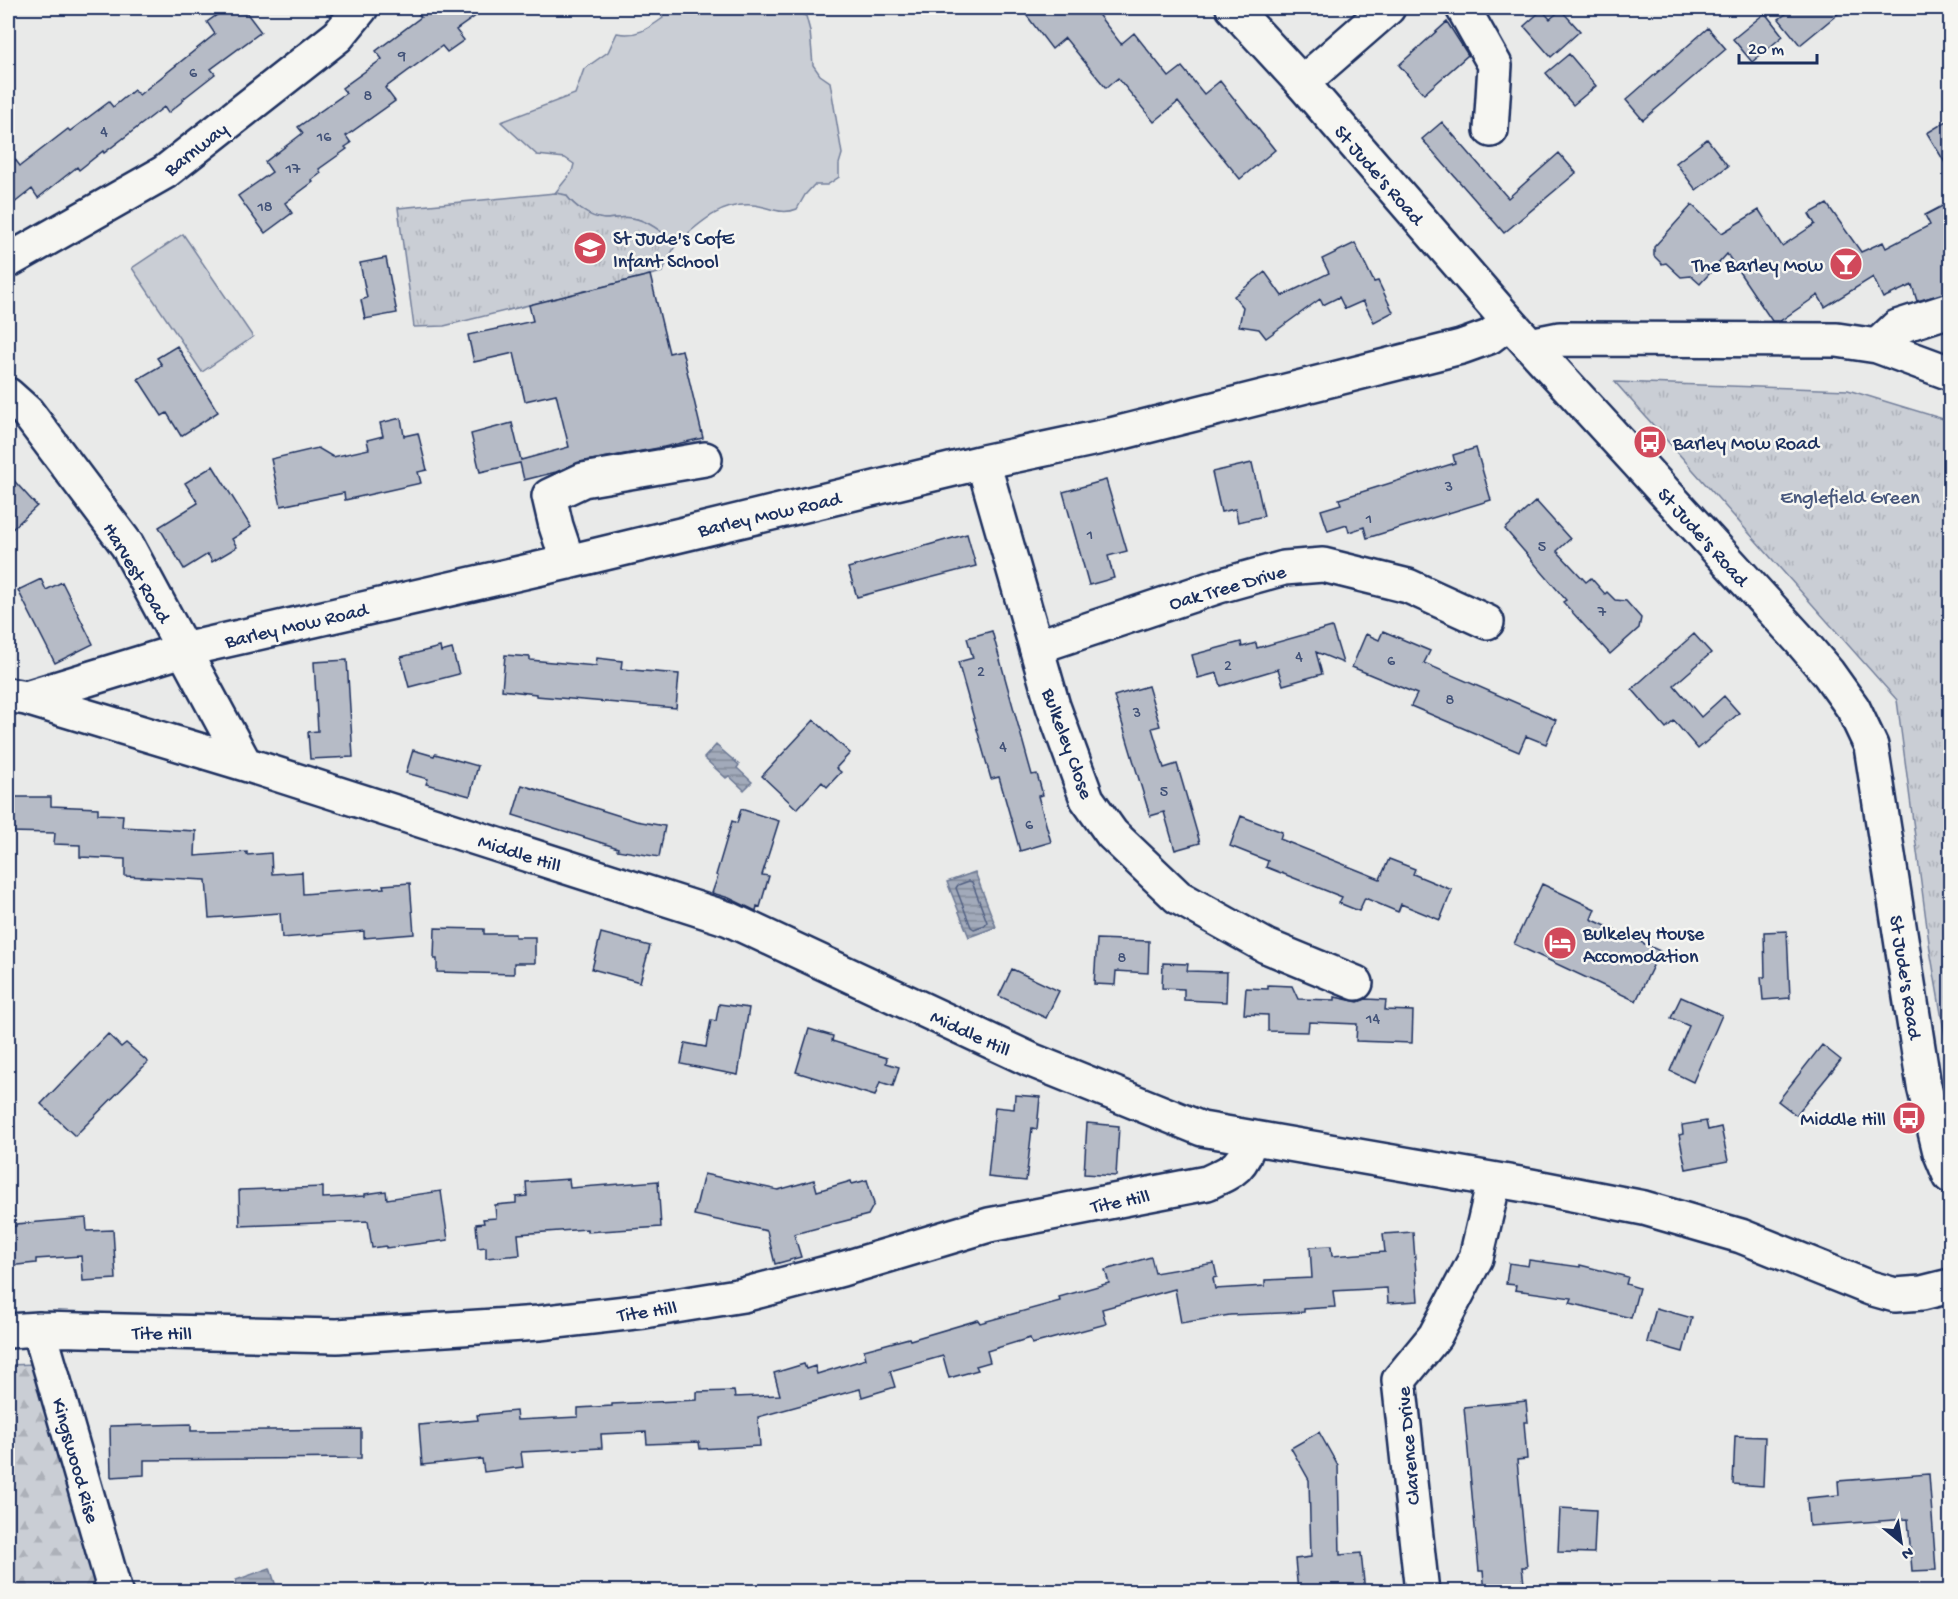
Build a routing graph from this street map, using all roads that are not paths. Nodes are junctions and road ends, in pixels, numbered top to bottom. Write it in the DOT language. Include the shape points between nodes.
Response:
graph roads {
  1 [pos="361,8"];
  2 [pos="1233,8"];
  3 [pos="1388,8"];
  4 [pos="1463,8"];
  5 [pos="1302,83"];
  6 [pos="1491,130"];
  7 [pos="8,261"];
  8 [pos="1950,310"];
  9 [pos="1520,334"];
  10 [pos="1878,346"];
  11 [pos="1950,373"];
  12 [pos="8,395"];
  13 [pos="705,459"];
  14 [pos="983,462"];
  15 [pos="568,562"];
  16 [pos="1487,622"];
  17 [pos="1036,646"];
  18 [pos="183,650"];
  19 [pos="17,696"];
  20 [pos="245,764"];
  21 [pos="1356,982"];
  22 [pos="1250,1138"];
  23 [pos="1950,1176"];
  24 [pos="1494,1180"];
  25 [pos="1950,1286"];
  26 [pos="23,1330"];
  27 [pos="115,1592"];
  28 [pos="1422,1592"];
  1 -- 7 [label="street, Barnway" via="338,36 165,172"];
  2 -- 5 [label="street, St Jude's Road"];
  3 -- 5 [label="street"];
  4 -- 6 [label="street" via="1495,65"];
  5 -- 9 [label="street, St Jude's Road"];
  8 -- 10 [label="street" via="1898,327"];
  9 -- 10 [label="street, Barley Mow Road" via="1560,339 1837,340"];
  9 -- 14 [label="street, Barley Mow Road" via="1489,337 1111,435"];
  9 -- 23 [label="street, St Jude's Road" via="1800,640 1854,708 1871,746 1924,1086"];
  10 -- 11 [label="street, Barley Mow Road"];
  12 -- 18 [label="street, Harvest Road" via="27,412 127,546"];
  13 -- 15 [label="street" via="583,480 549,496"];
  14 -- 15 [label="street, Barley Mow Road"];
  14 -- 17 [label="street, Bulkeley Close"];
  15 -- 18 [label="street, Barley Mow Road"];
  16 -- 17 [label="street, Oak Tree Drive" via="1408,586 1323,565 1284,568 1219,586"];
  17 -- 21 [label="street, Bulkeley Close" via="1053,706 1088,799 1112,834 1178,897 1266,946"];
  18 -- 19 [label="street, Barley Mow Road"];
  18 -- 20 [label="street, Harvest Road"];
  19 -- 20 [label="street, Middle Hill"];
  20 -- 22 [label="street, Middle Hill" via="729,919 1031,1060 1202,1129"];
  22 -- 24 [label="street, Middle Hill"];
  22 -- 26 [label="street, Tite Hill" via="1240,1164 1207,1183 989,1225 743,1295 644,1311 539,1323 337,1336"];
  24 -- 25 [label="street, Middle Hill" via="1644,1208 1742,1236 1895,1295"];
  24 -- 28 [label="street, Clarence Drive" via="1476,1258 1436,1336 1399,1380"];
  26 -- 27 [label="street, Kingswood Rise"];
}
